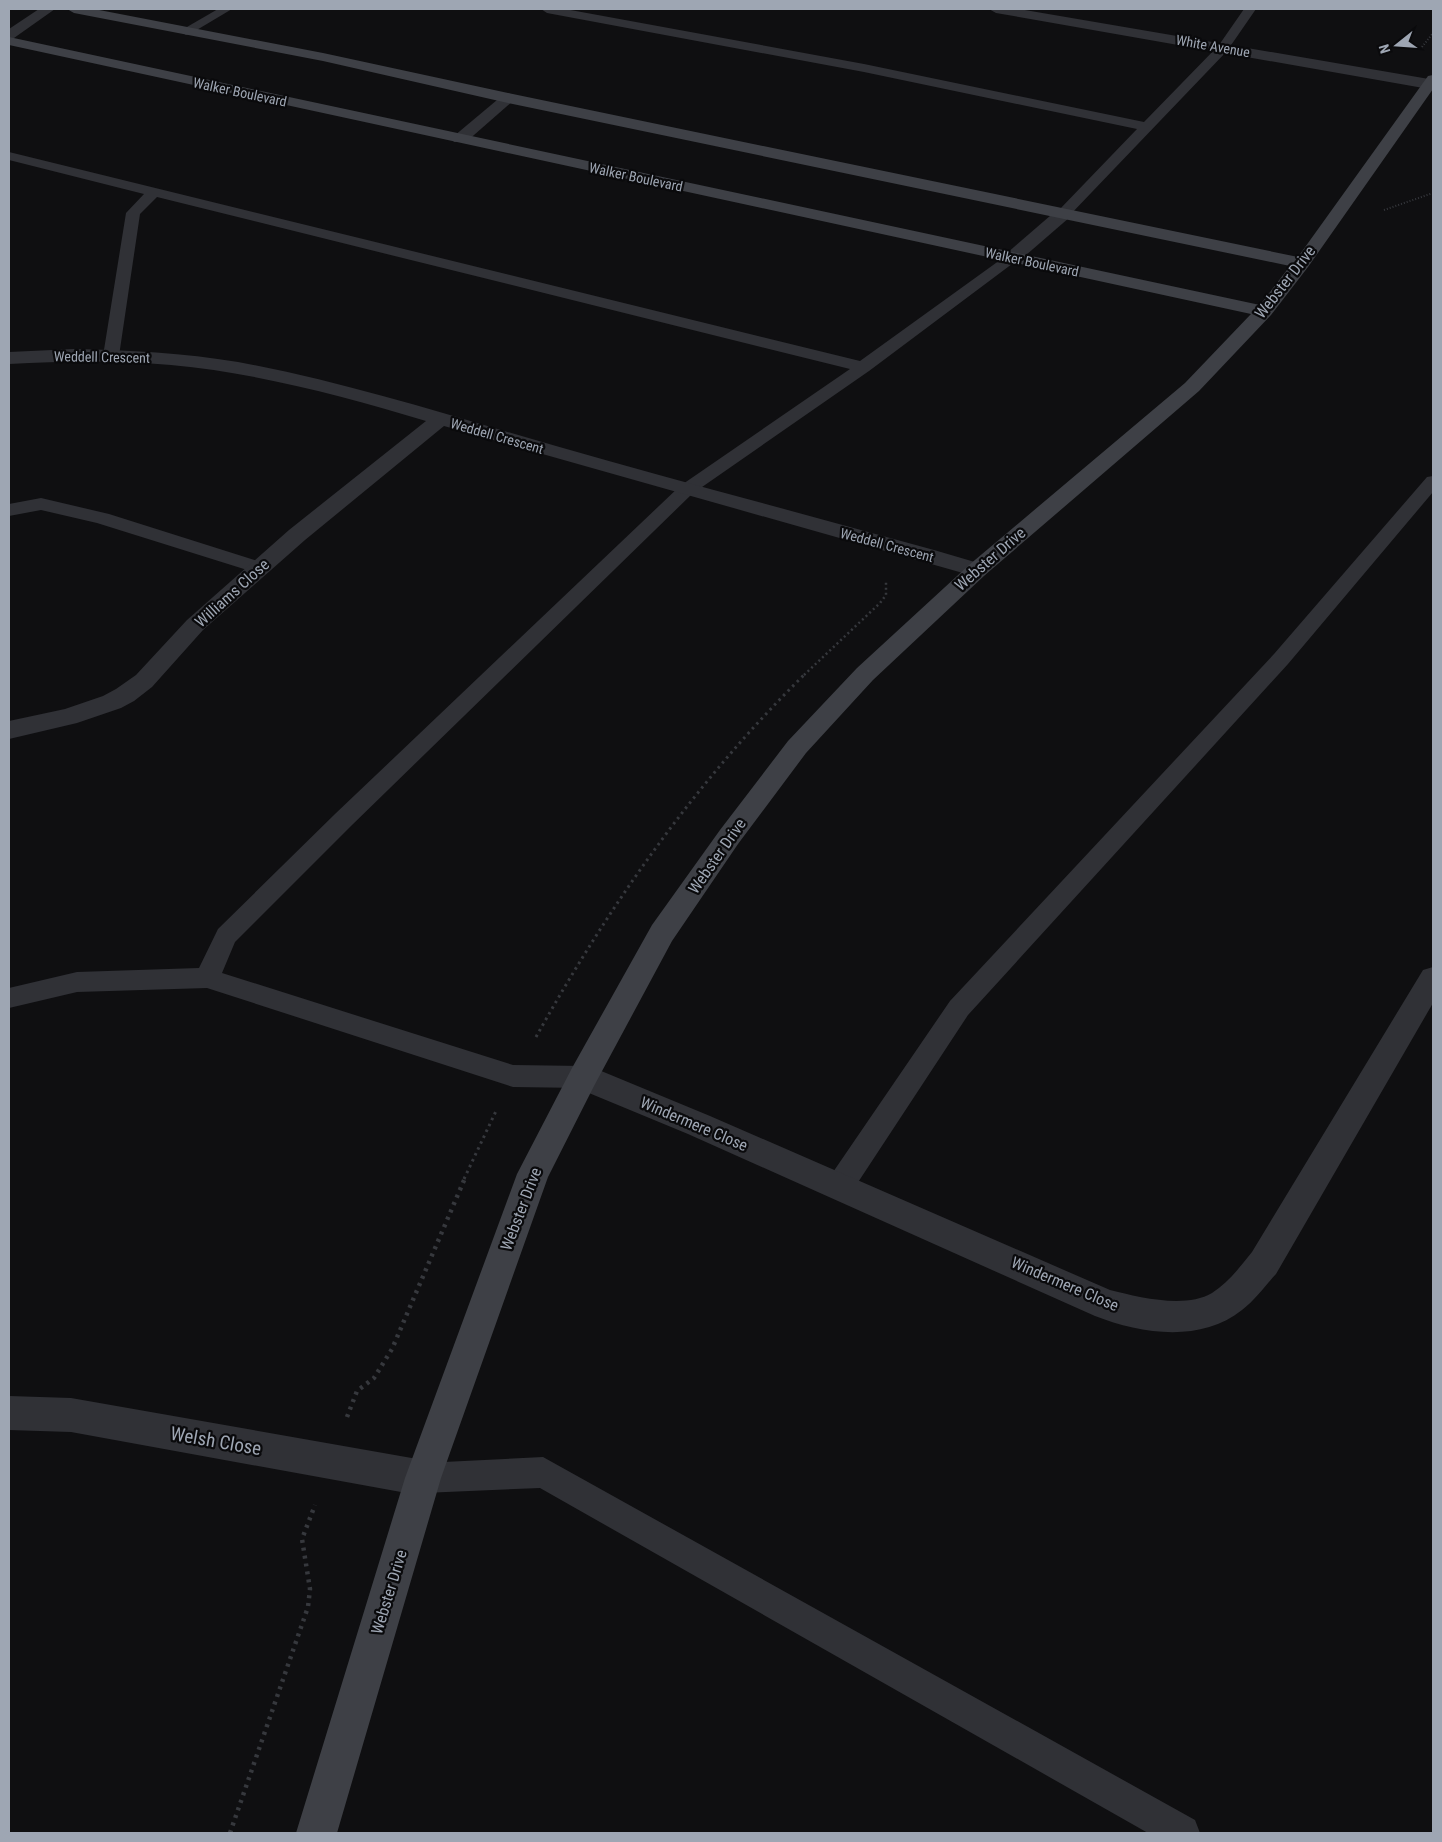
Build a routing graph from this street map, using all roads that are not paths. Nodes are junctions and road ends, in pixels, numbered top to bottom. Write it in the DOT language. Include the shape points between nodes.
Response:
graph roads {
  1 [pos="48,9"];
  2 [pos="74,9"];
  3 [pos="226,9"];
  4 [pos="546,9"];
  5 [pos="996,9"];
  6 [pos="1250,9"];
  7 [pos="186,31"];
  8 [pos="9,35"];
  9 [pos="9,41"];
  10 [pos="1223,48"];
  11 [pos="1431,81"];
  12 [pos="508,98"];
  13 [pos="1146,127"];
  14 [pos="460,139"];
  15 [pos="9,156"];
  16 [pos="154,192"];
  17 [pos="1064,213"];
  18 [pos="1012,258"];
  19 [pos="1302,263"];
  20 [pos="1264,311"];
  21 [pos="111,356"];
  22 [pos="9,358"];
  23 [pos="863,368"];
  24 [pos="440,420"];
  25 [pos="1433,481"];
  26 [pos="686,490"];
  27 [pos="9,510"];
  28 [pos="260,568"];
  29 [pos="977,570"];
  30 [pos="9,730"];
  31 [pos="207,978"];
  32 [pos="1433,978"];
  33 [pos="9,998"];
  34 [pos="583,1077"];
  35 [pos="839,1186"];
  36 [pos="9,1413"];
  37 [pos="423,1478"];
  38 [pos="317,1833"];
  39 [pos="1182,1833"];
  1 -- 8 [label="street"];
  2 -- 7 [label="street"];
  3 -- 7 [label="lane"];
  4 -- 13 [label="lane" via="864,68"];
  5 -- 10 [label="street, White Avenue"];
  6 -- 10 [label="lane"];
  7 -- 12 [label="street"];
  9 -- 14 [label="street, Walker Boulevard"];
  10 -- 11 [label="street, White Avenue"];
  10 -- 13 [label="lane"];
  11 -- 19 [label="street, Webster Drive"];
  12 -- 14 [label="street"];
  12 -- 17 [label="street"];
  13 -- 17 [label="lane"];
  14 -- 18 [label="street, Walker Boulevard"];
  15 -- 16 [label="lane"];
  16 -- 21 [label="lane" via="133,213"];
  16 -- 23 [label="lane"];
  17 -- 18 [label="street"];
  17 -- 19 [label="street"];
  18 -- 20 [label="street, Walker Boulevard"];
  18 -- 23 [label="lane"];
  19 -- 20 [label="street, Webster Drive"];
  20 -- 29 [label="street, Webster Drive" via="1192,387"];
  21 -- 22 [label="street, Weddell Crescent"];
  21 -- 24 [label="street, Weddell Crescent" via="210,364 267,374"];
  23 -- 26 [label="lane"];
  24 -- 26 [label="street, Weddell Crescent"];
  24 -- 28 [label="street, Williams Close"];
  25 -- 35 [label="lane" via="1281,659 959,1008"];
  26 -- 29 [label="street, Weddell Crescent"];
  26 -- 31 [label="lane" via="226,936"];
  27 -- 28 [label="lane" via="41,504 102,518"];
  28 -- 30 [label="street, Williams Close" via="195,625 144,681 125,695 68,717"];
  29 -- 34 [label="street, Webster Drive" via="865,674 797,747 662,933"];
  31 -- 33 [label="lane" via="77,982"];
  31 -- 34 [label="lane" via="513,1076"];
  32 -- 35 [label="street, Windermere Close" via="1264,1263 1242,1288 1217,1308 1170,1317 1107,1304"];
  34 -- 35 [label="street, Windermere Close"];
  34 -- 37 [label="street, Webster Drive" via="533,1174"];
  36 -- 37 [label="street, Welsh Close" via="72,1414"];
  37 -- 38 [label="street, Webster Drive"];
  37 -- 39 [label="lane" via="543,1472"];
}
